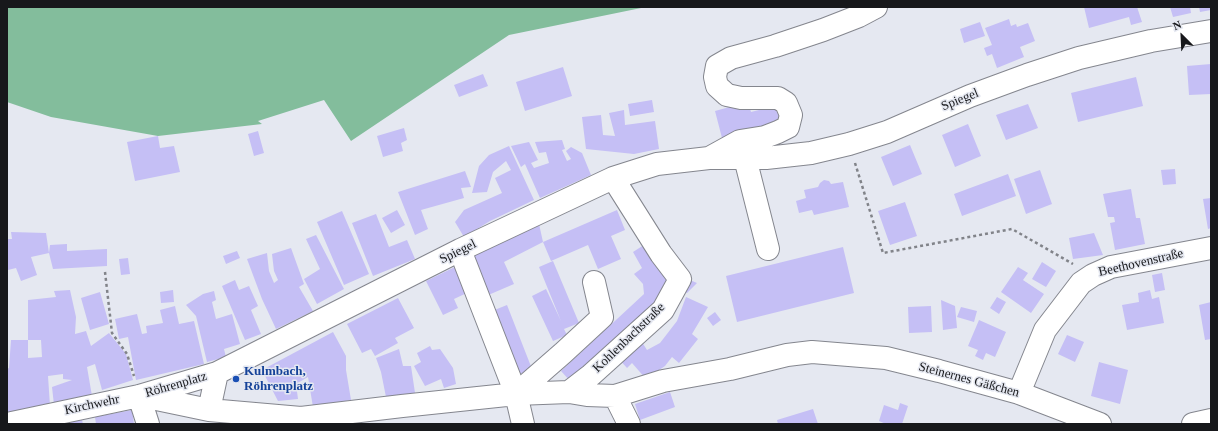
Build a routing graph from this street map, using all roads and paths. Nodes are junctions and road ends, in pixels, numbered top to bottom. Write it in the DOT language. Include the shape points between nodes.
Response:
graph roads {
  1 [pos="876,7"];
  2 [pos="1211,31"];
  3 [pos="849,144"];
  4 [pos="709,158"];
  5 [pos="745,158"];
  6 [pos="614,178"];
  7 [pos="1211,248"];
  8 [pos="768,249"];
  9 [pos="460,250"];
  10 [pos="105,272"];
  11 [pos="1093,275"];
  12 [pos="594,282"];
  13 [pos="833,353"];
  14 [pos="217,373"];
  15 [pos="570,392"];
  16 [pos="1019,393"];
  17 [pos="516,394"];
  18 [pos="139,396"];
  19 [pos="615,396"];
  20 [pos="205,414"];
  21 [pos="1211,420"];
  22 [pos="300,421"];
  23 [pos="17,423"];
  24 [pos="148,424"];
  25 [pos="523,424"];
  26 [pos="629,424"];
  27 [pos="1100,424"];
  28 [pos="1193,424"];
  1 -- 4 [label="street, Spiegel" via="822,30 731,58 717,66 717,86 727,95 740,98 778,98 786,103 792,115 788,127 765,137 740,141"];
  2 -- 3 [label="street, Spiegel" via="1151,41 1079,58 977,93 887,132"];
  3 -- 5 [label="street, Spiegel" via="811,153"];
  3 -- 11 [label="path" via="883,253 1012,229"];
  4 -- 5 [label="street, Spiegel"];
  4 -- 6 [label="street, Spiegel" via="657,164"];
  5 -- 8 [label="street"];
  6 -- 9 [label="street, Spiegel"];
  6 -- 15 [label="street, Kohlenbachstraße" via="661,254 680,279 663,310"];
  7 -- 11 [label="street, Beethovenstraße" via="1111,268"];
  9 -- 14 [label="street, Spiegel"];
  9 -- 17 [label="street"];
  10 -- 18 [label="path, Röhrenplatz" via="112,333 128,354"];
  11 -- 16 [label="street, Beethovenstraße" via="1081,283 1045,330"];
  12 -- 17 [label="street" via="602,316"];
  13 -- 16 [label="street, Steinernes Gäßchen" via="886,358"];
  13 -- 19 [label="street, Kohlenbachstraße" via="787,355 730,369 663,381"];
  14 -- 18 [label="street, Röhrenplatz"];
  14 -- 20 [label="street, Röhrenplatz"];
  15 -- 17 [label="street, Kohlenbachstraße"];
  15 -- 19 [label="street, Kohlenbachstraße"];
  16 -- 27 [label="street, Steinernes Gäßchen"];
  17 -- 22 [label="street, Kohlenbachstraße" via="402,406"];
  17 -- 25 [label="street"];
  18 -- 20 [label="street, Röhrenplatz"];
  18 -- 23 [label="street, Kirchwehr"];
  18 -- 24 [label="street, Röhrenplatz"];
  19 -- 26 [label="street"];
  20 -- 22 [label="street, Kohlenbachstraße"];
  21 -- 28 [label="street"];
}
